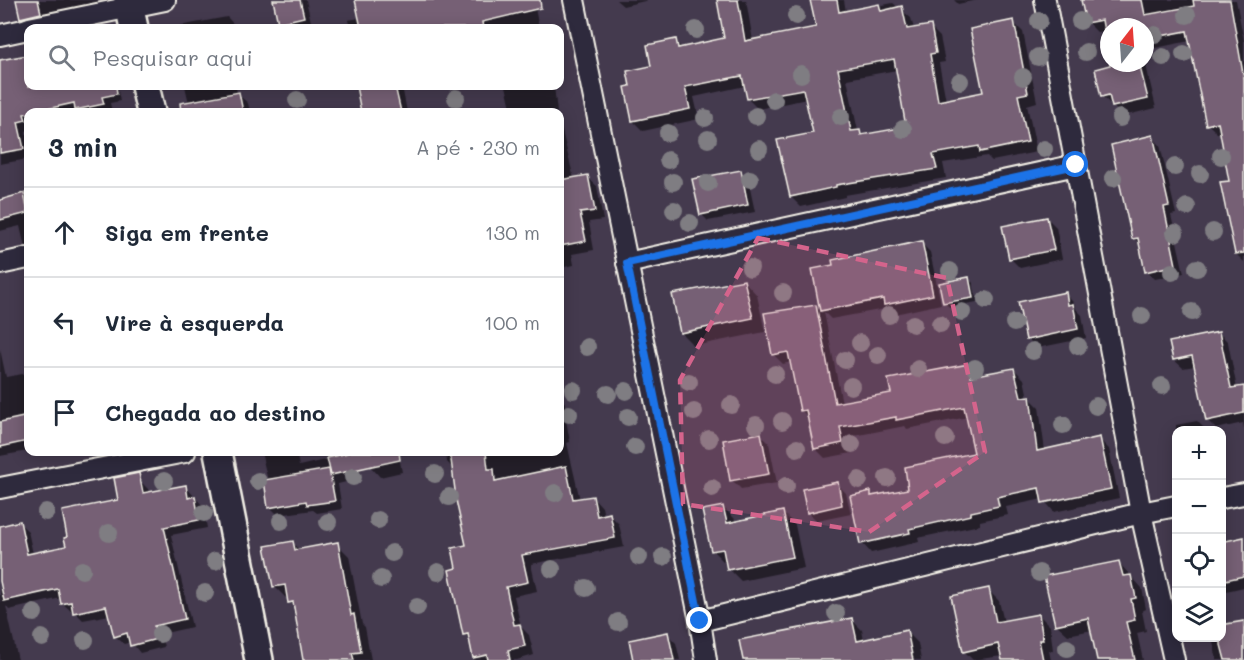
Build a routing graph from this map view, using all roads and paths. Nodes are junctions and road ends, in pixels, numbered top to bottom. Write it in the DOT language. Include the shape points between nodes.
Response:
graph roads {
  1 [pos="165,0"];
  2 [pos="574,0"];
  3 [pos="1045,0"];
  4 [pos="130,12"];
  5 [pos="54,24"];
  6 [pos="24,29"];
  7 [pos="0,35"];
  8 [pos="146,90"];
  9 [pos="150,108"];
  10 [pos="1076,165"];
  11 [pos="24,259"];
  12 [pos="627,263"];
  13 [pos="0,264"];
  14 [pos="164,456"];
  15 [pos="219,456"];
  16 [pos="0,488"];
  17 [pos="1244,494"];
  18 [pos="1226,497"];
  19 [pos="1172,507"];
  20 [pos="1141,513"];
  21 [pos="700,621"];
  22 [pos="256,659"];
  23 [pos="706,660"];
  24 [pos="1174,660"];
  1 -- 4 [label="street"];
  2 -- 12 [label="street"];
  3 -- 10 [label="street"];
  4 -- 5 [label="street"];
  6 -- 7 [label="street"];
  8 -- 9 [label="street"];
  10 -- 12 [label="street"];
  10 -- 20 [label="street"];
  11 -- 13 [label="street"];
  12 -- 21 [label="street"];
  14 -- 16 [label="street"];
  15 -- 22 [label="street"];
  17 -- 18 [label="street"];
  19 -- 20 [label="street"];
  20 -- 21 [label="street"];
  20 -- 24 [label="street"];
  21 -- 23 [label="street"];
}
